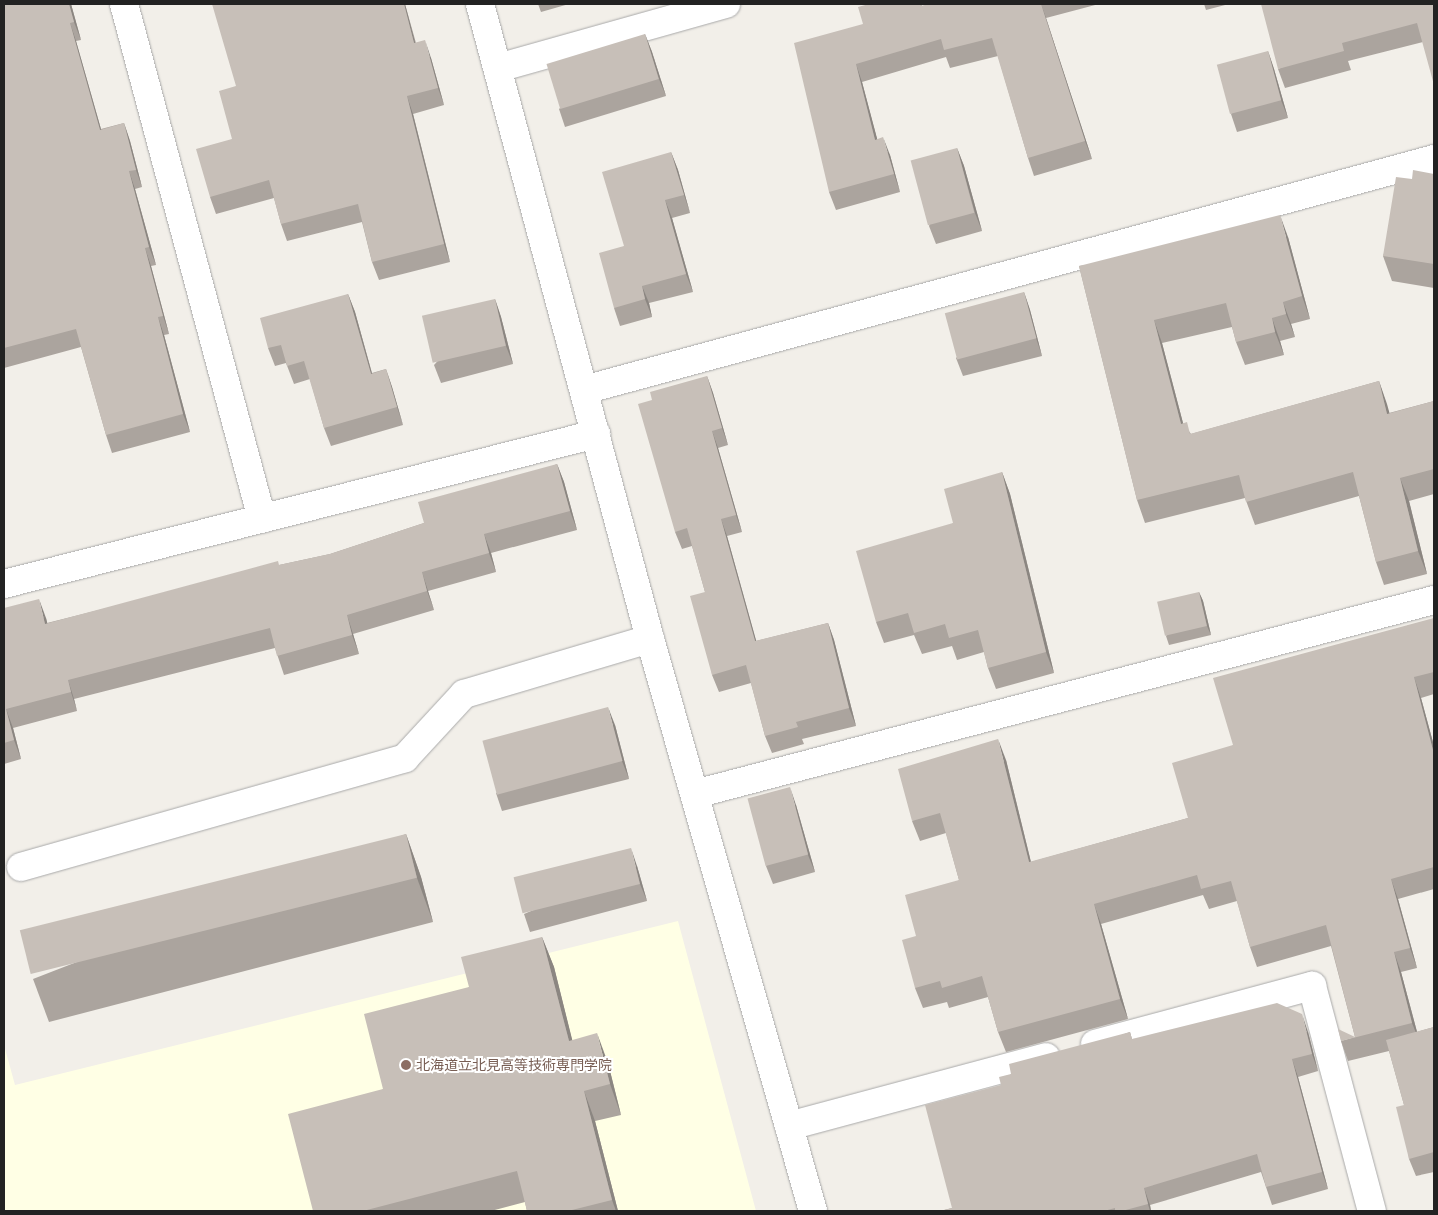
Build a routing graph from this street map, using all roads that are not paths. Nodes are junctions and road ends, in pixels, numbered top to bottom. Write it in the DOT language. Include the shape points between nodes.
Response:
graph roads {
  1 [pos="124,4"];
  2 [pos="480,4"];
  3 [pos="726,4"];
  4 [pos="498,68"];
  5 [pos="1434,159"];
  6 [pos="584,390"];
  7 [pos="596,434"];
  8 [pos="262,519"];
  9 [pos="4,584"];
  10 [pos="1434,600"];
  11 [pos="650,639"];
  12 [pos="695,794"];
  13 [pos="21,867"];
  14 [pos="789,1126"];
  15 [pos="813,1211"];
  16 [pos="1372,1211"];
  1 -- 8 [label="street"];
  2 -- 4 [label="street"];
  3 -- 4 [label="street"];
  4 -- 6 [label="street"];
  5 -- 6 [label="street"];
  6 -- 7 [label="street"];
  7 -- 8 [label="street"];
  7 -- 11 [label="street"];
  8 -- 9 [label="street"];
  10 -- 12 [label="street"];
  11 -- 12 [label="street"];
  11 -- 13 [label="street" via="464,694 405,758"];
  12 -- 14 [label="street"];
  14 -- 15 [label="street"];
  14 -- 16 [label="street" via="1312,986"];
}
